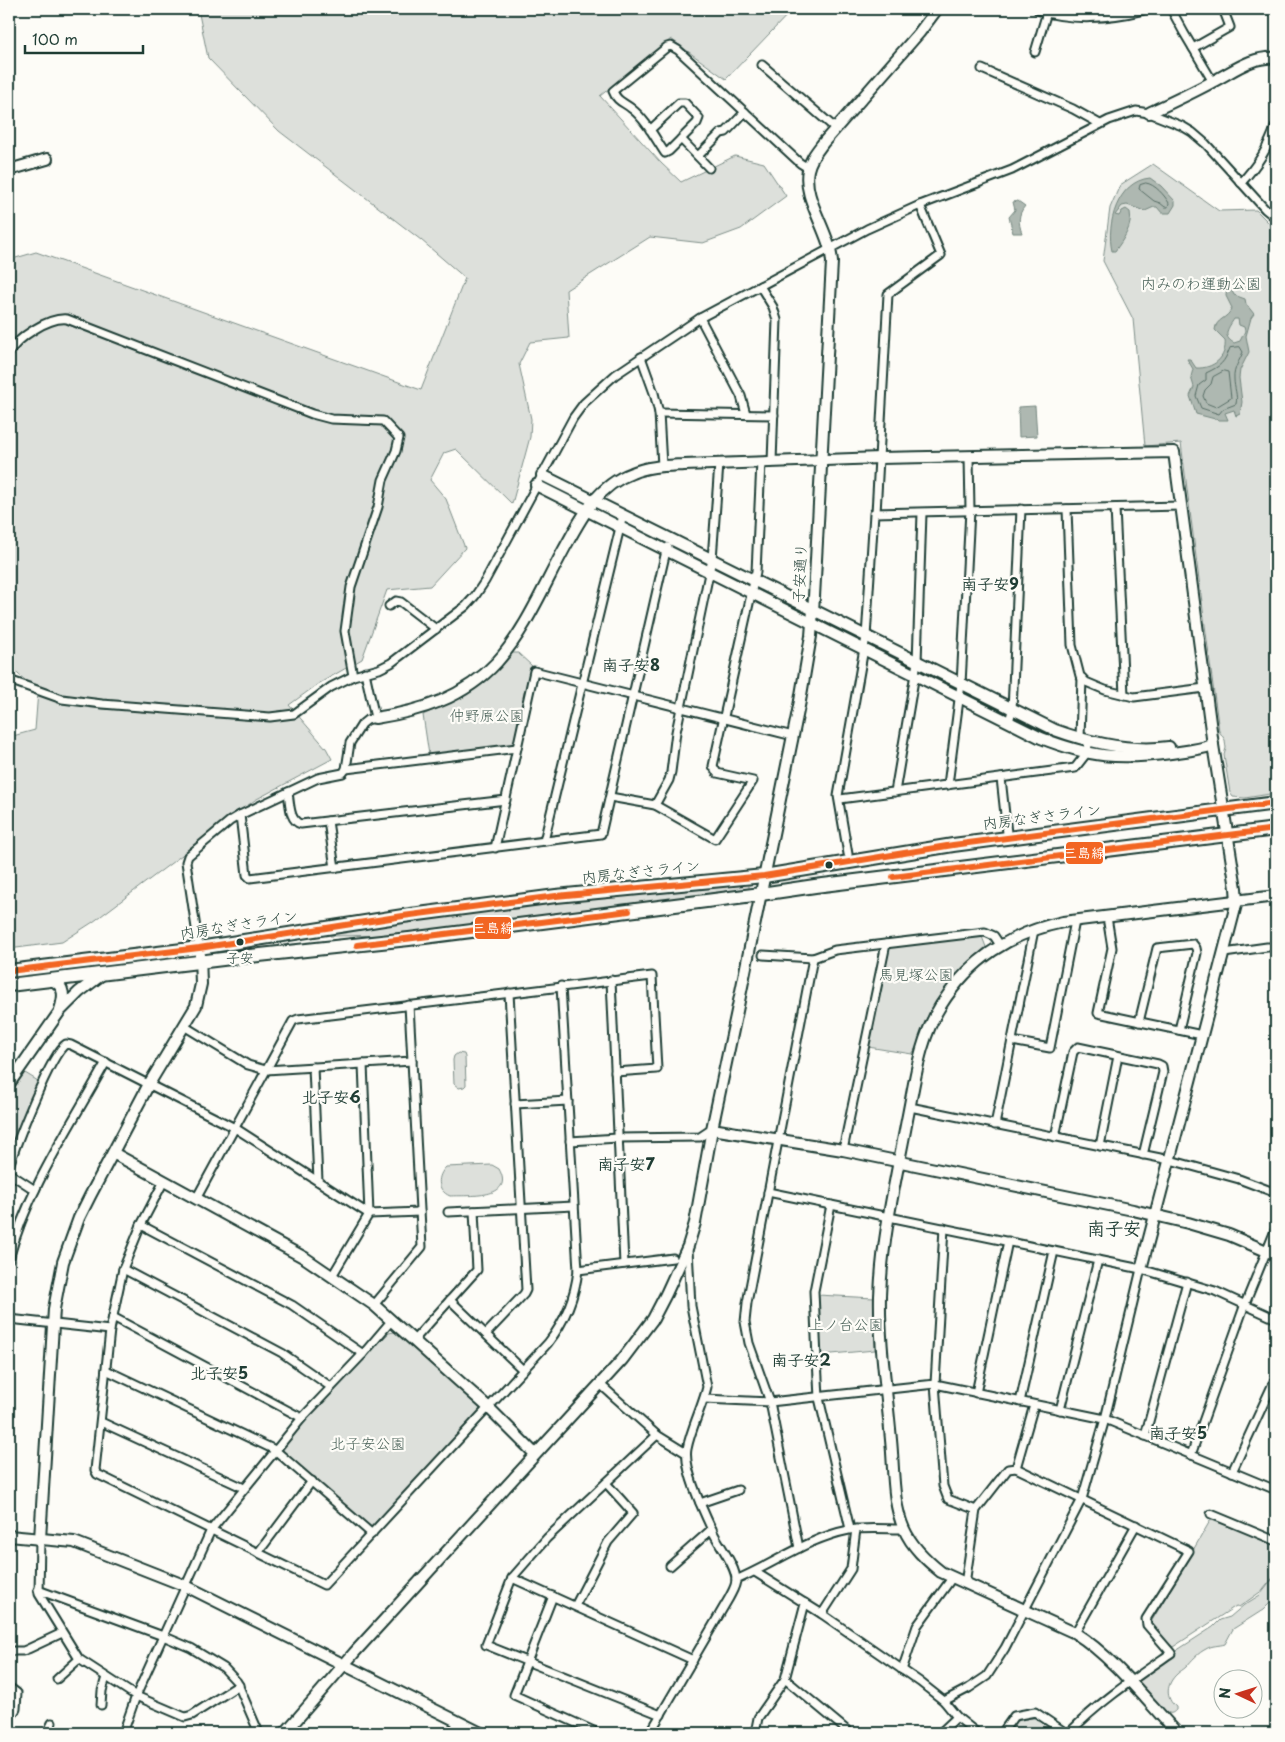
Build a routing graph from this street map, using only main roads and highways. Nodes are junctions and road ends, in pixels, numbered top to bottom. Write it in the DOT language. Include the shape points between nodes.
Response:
graph roads {
  1 [pos="1276,803"];
  2 [pos="1276,829"];
  3 [pos="9,971"];
  4 [pos="9,985"];
  1 -- 3 [label="highway, 内房なぎさライン" via="953,845 764,876 556,896 199,948"];
  2 -- 4 [label="highway, 内房なぎさライン" via="409,939"];
}
